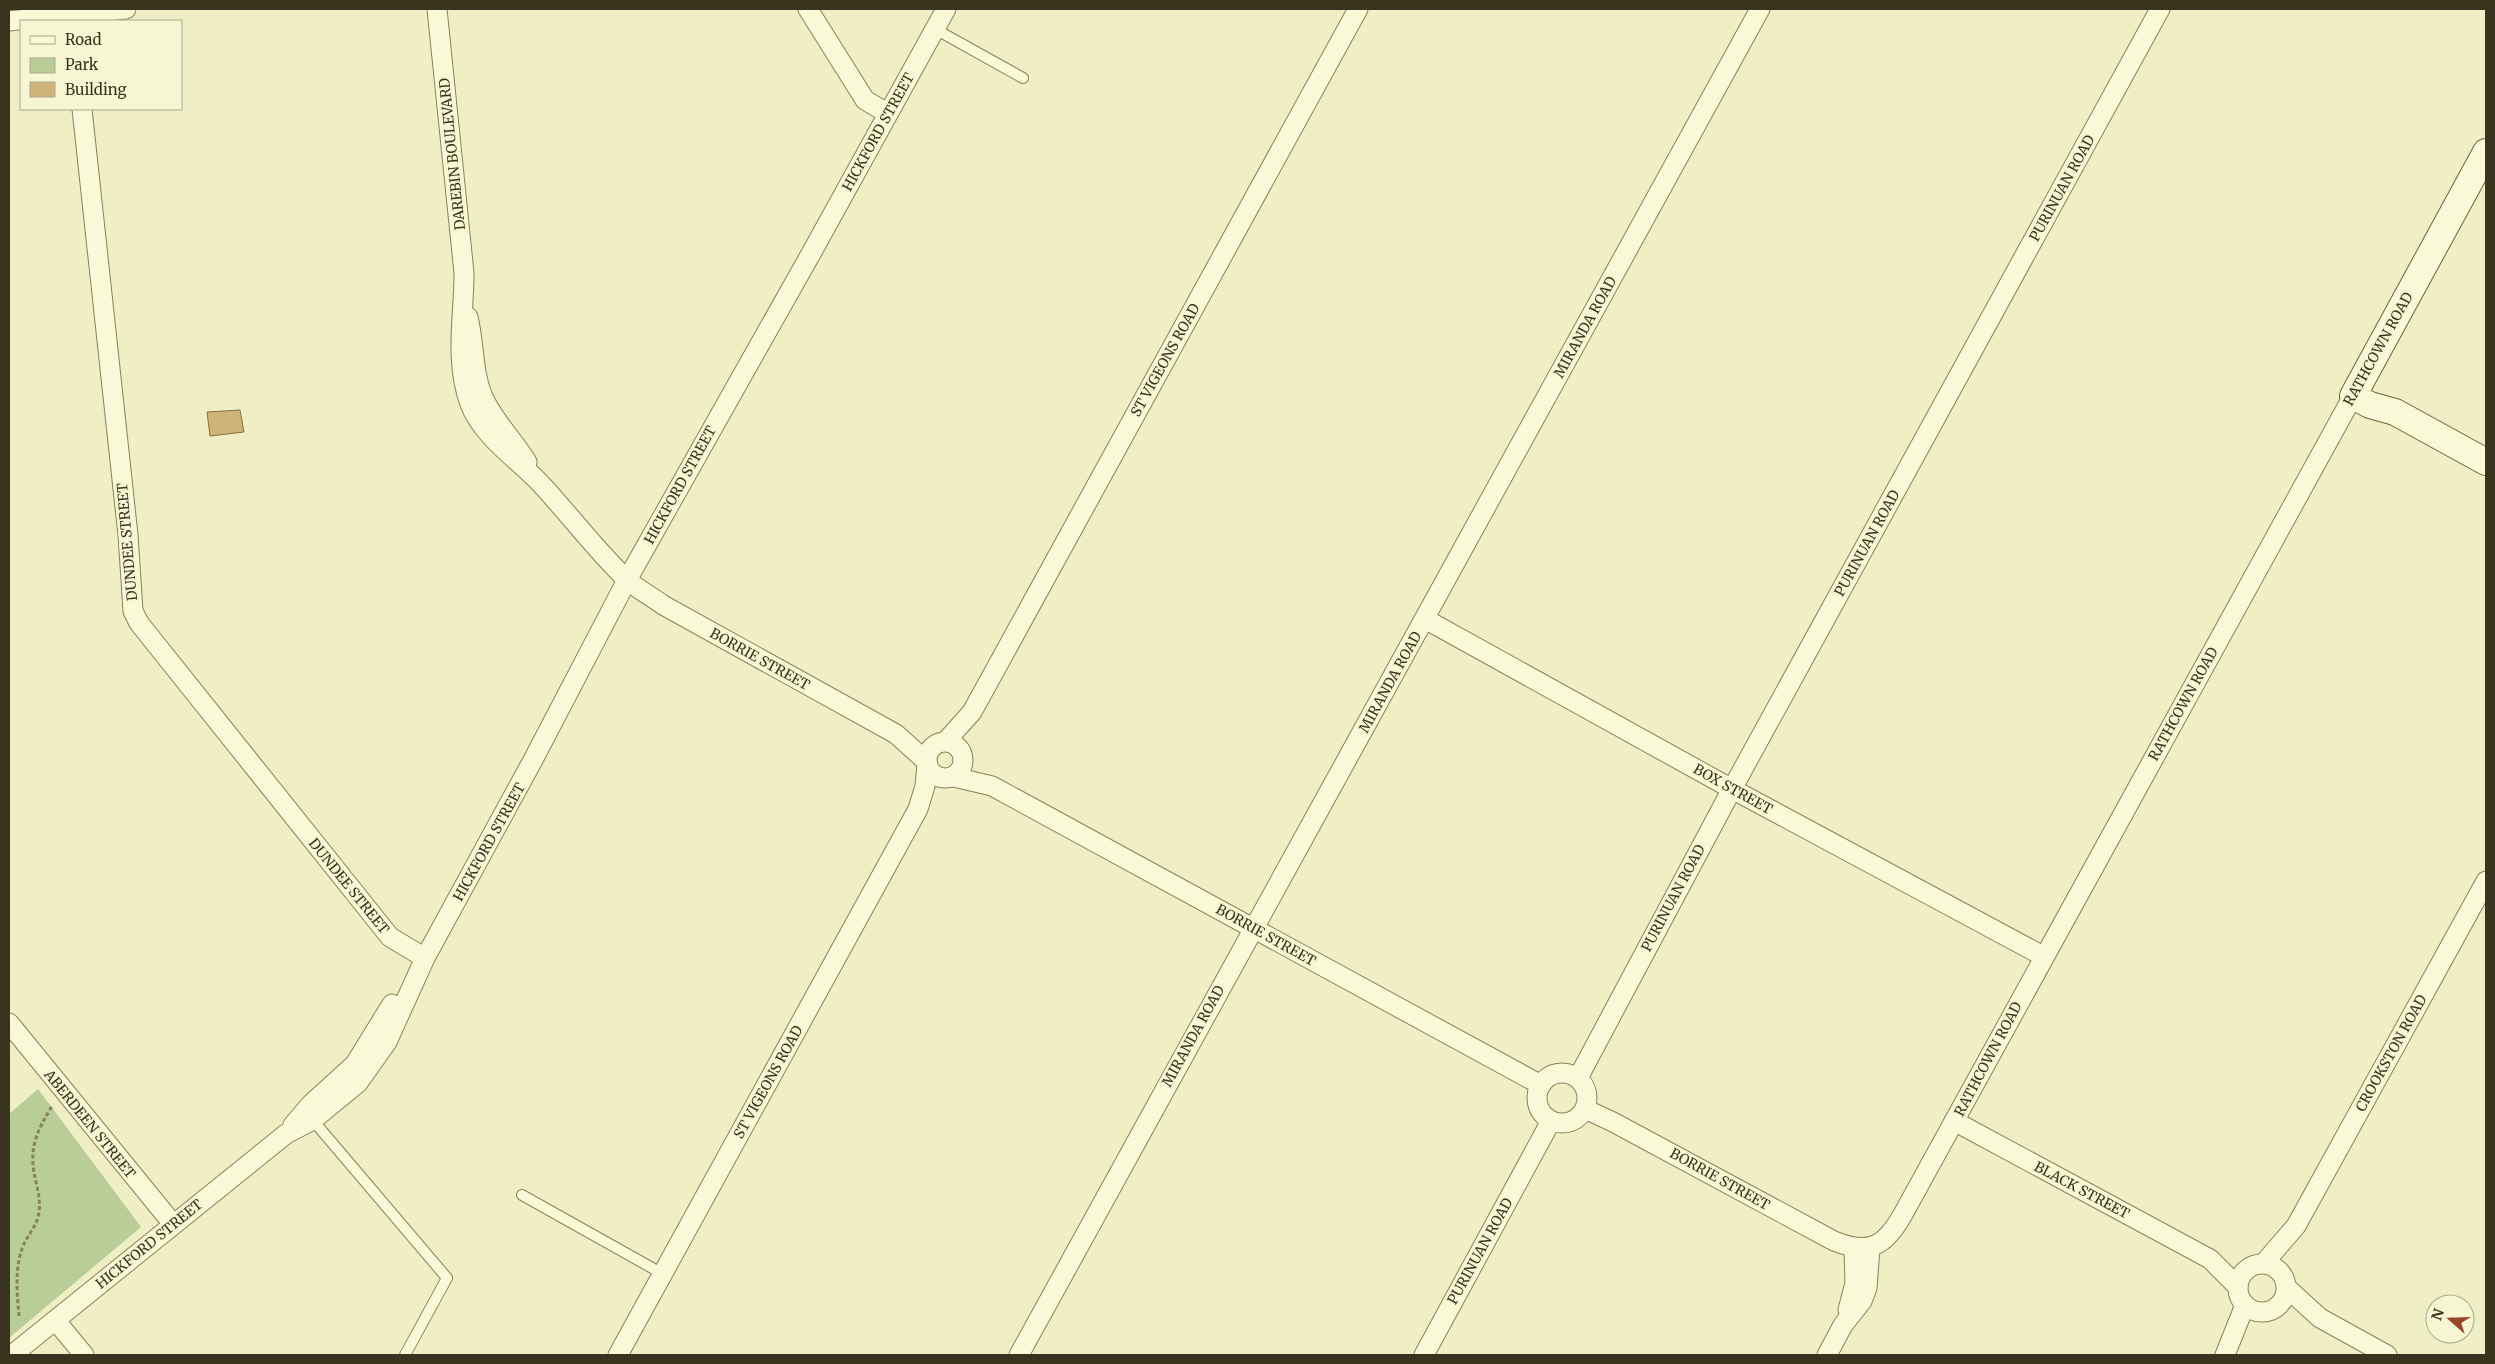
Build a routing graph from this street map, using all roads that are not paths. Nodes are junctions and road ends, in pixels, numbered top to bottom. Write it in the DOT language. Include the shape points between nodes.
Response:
graph roads {
  1 [pos="126,9"];
  2 [pos="437,9"];
  3 [pos="808,9"];
  4 [pos="946,9"];
  5 [pos="1358,9"];
  6 [pos="1760,9"];
  7 [pos="2160,9"];
  8 [pos="70,15"];
  9 [pos="9,21"];
  10 [pos="935,29"];
  11 [pos="1023,78"];
  12 [pos="82,110"];
  13 [pos="887,113"];
  14 [pos="2486,152"];
  15 [pos="2356,390"];
  16 [pos="2486,462"];
  17 [pos="627,580"];
  18 [pos="1425,619"];
  19 [pos="972,712"];
  20 [pos="896,734"];
  21 [pos="942,742"];
  22 [pos="963,755"];
  23 [pos="927,763"];
  24 [pos="949,778"];
  25 [pos="992,786"];
  26 [pos="1732,789"];
  27 [pos="918,809"];
  28 [pos="2486,881"];
  29 [pos="1252,928"];
  30 [pos="2043,956"];
  31 [pos="423,961"];
  32 [pos="9,1023"];
  33 [pos="1578,1078"];
  34 [pos="1540,1085"];
  35 [pos="1585,1109"];
  36 [pos="309,1115"];
  37 [pos="1551,1121"];
  38 [pos="1954,1121"];
  39 [pos="522,1195"];
  40 [pos="173,1224"];
  41 [pos="2296,1226"];
  42 [pos="1862,1248"];
  43 [pos="2210,1259"];
  44 [pos="2258,1265"];
  45 [pos="663,1274"];
  46 [pos="2285,1282"];
  47 [pos="2238,1287"];
  48 [pos="2259,1309"];
  49 [pos="2320,1318"];
  50 [pos="56,1320"];
  51 [pos="2227,1352"];
  52 [pos="12,1355"];
  53 [pos="84,1355"];
  54 [pos="405,1355"];
  55 [pos="618,1355"];
  56 [pos="1019,1355"];
  57 [pos="1424,1355"];
  58 [pos="1827,1355"];
  59 [pos="2386,1355"];
  1 -- 8 [label="street"];
  2 -- 17 [label="street, DAREBIN BOULEVARD" via="464,299 472,332 475,370 484,400 539,482"];
  3 -- 13 [label="street" via="865,100"];
  4 -- 10 [label="street, HICKFORD STREET"];
  5 -- 19 [label="street, ST VIGEONS ROAD"];
  6 -- 18 [label="street, MIRANDA ROAD"];
  7 -- 26 [label="street, PURINUAN ROAD"];
  8 -- 9 [label="street"];
  10 -- 11 [label="lane"];
  10 -- 13 [label="street, HICKFORD STREET"];
  12 -- 31 [label="street, DUNDEE STREET" via="128,535 133,610 139,623 390,937"];
  13 -- 17 [label="street, HICKFORD STREET"];
  14 -- 15 [label="street, RATHCOWN ROAD"];
  15 -- 16 [label="street" via="2377,393 2395,412"];
  15 -- 30 [label="street, RATHCOWN ROAD"];
  17 -- 20 [label="street, BORRIE STREET" via="663,605"];
  17 -- 31 [label="street, HICKFORD STREET" via="534,760"];
  18 -- 26 [label="street, BOX STREET"];
  18 -- 29 [label="street, MIRANDA ROAD"];
  19 -- 21 [label="street, ST VIGEONS ROAD"];
  19 -- 22 [label="street, ST VIGEONS ROAD"];
  20 -- 21 [label="street, BORRIE STREET"];
  20 -- 23 [label="street, BORRIE STREET"];
  21 -- 22 [label="street" via="956,744"];
  21 -- 23 [label="street" via="930,750"];
  22 -- 24 [label="street" via="962,768"];
  22 -- 25 [label="street, BORRIE STREET"];
  23 -- 24 [label="street" via="933,774"];
  23 -- 27 [label="street, ST VIGEONS ROAD"];
  24 -- 25 [label="street, BORRIE STREET"];
  24 -- 27 [label="street, ST VIGEONS ROAD"];
  25 -- 29 [label="street, BORRIE STREET"];
  26 -- 30 [label="street, BOX STREET"];
  26 -- 33 [label="street, PURINUAN ROAD"];
  27 -- 45 [label="street, ST VIGEONS ROAD"];
  28 -- 41 [label="street, CROOKSTON ROAD"];
  29 -- 34 [label="street, BORRIE STREET"];
  29 -- 56 [label="street, MIRANDA ROAD"];
  30 -- 38 [label="street, RATHCOWN ROAD"];
  31 -- 36 [label="street, HICKFORD STREET" via="387,1042 370,1069 358,1082"];
  32 -- 40 [label="street, ABERDEEN STREET"];
  33 -- 34 [label="street" via="1555,1074"];
  33 -- 35 [label="street" via="1587,1092"];
  34 -- 37 [label="street" via="1538,1104"];
  35 -- 37 [label="street" via="1581,1116 1567,1123"];
  35 -- 42 [label="street, BORRIE STREET" via="1828,1238"];
  36 -- 40 [label="street, HICKFORD STREET"];
  36 -- 54 [label="lane" via="448,1278"];
  37 -- 57 [label="street, PURINUAN ROAD"];
  38 -- 42 [label="street, RATHCOWN ROAD" via="1893,1232 1885,1240"];
  38 -- 43 [label="street, BLACK STREET"];
  39 -- 45 [label="lane"];
  40 -- 50 [label="street, HICKFORD STREET"];
  41 -- 44 [label="street, CROOKSTON ROAD"];
  41 -- 46 [label="street, CROOKSTON ROAD"];
  42 -- 58 [label="street" via="1843,1325"];
  43 -- 44 [label="street, BLACK STREET"];
  43 -- 47 [label="street, BLACK STREET"];
  44 -- 46 [label="street" via="2272,1265"];
  44 -- 47 [label="street" via="2242,1274"];
  45 -- 55 [label="street, ST VIGEONS ROAD"];
  46 -- 48 [label="street" via="2285,1297"];
  46 -- 49 [label="street"];
  47 -- 48 [label="street" via="2241,1300"];
  48 -- 49 [label="street"];
  48 -- 51 [label="street"];
  49 -- 59 [label="street"];
  50 -- 52 [label="street, HICKFORD STREET"];
  50 -- 53 [label="street"];
}
